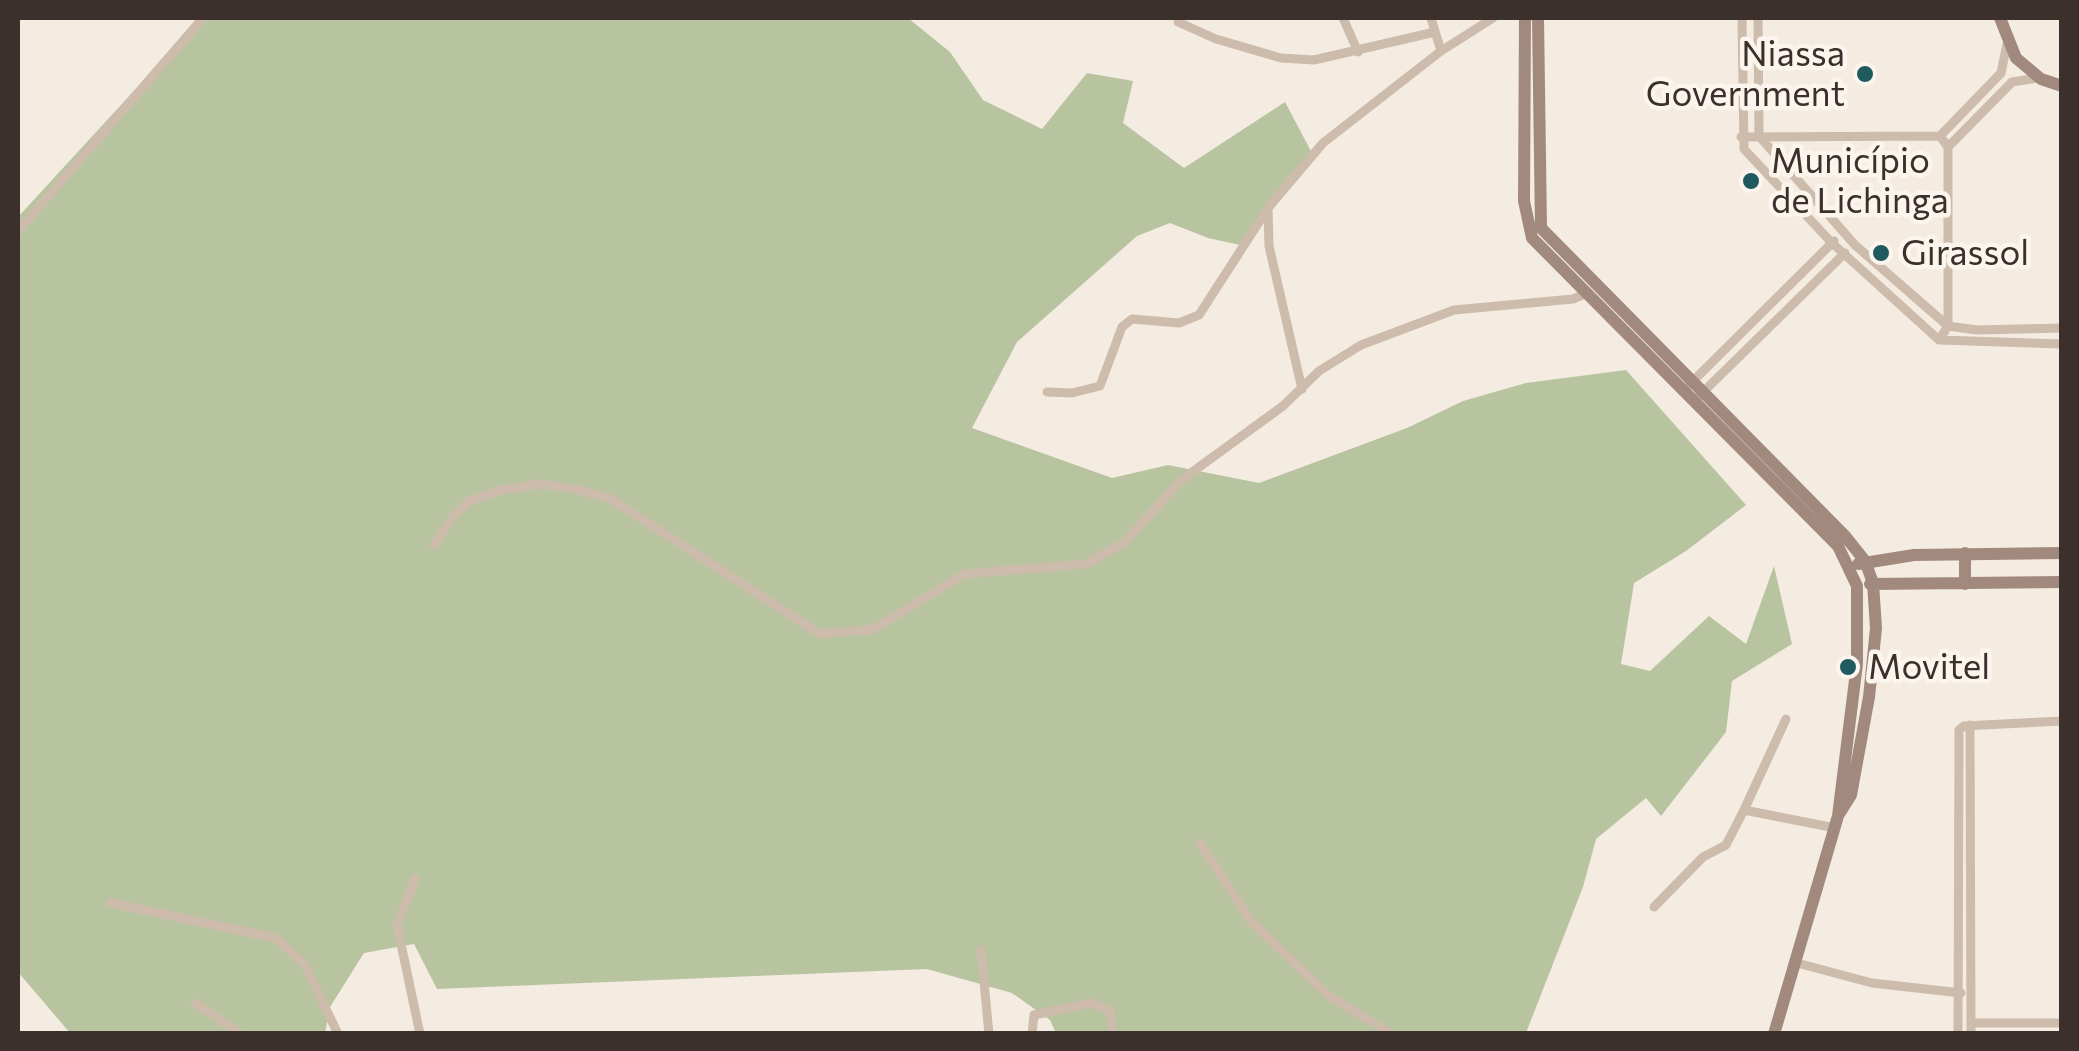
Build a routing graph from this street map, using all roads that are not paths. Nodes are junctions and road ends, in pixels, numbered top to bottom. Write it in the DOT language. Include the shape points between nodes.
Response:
graph roads {
  1 [pos="203,18"];
  2 [pos="1343,18"];
  3 [pos="1432,18"];
  4 [pos="1494,18"];
  5 [pos="1525,18"];
  6 [pos="1538,18"];
  7 [pos="1742,18"];
  8 [pos="1758,18"];
  9 [pos="1998,21"];
  10 [pos="1178,22"];
  11 [pos="1435,32"];
  12 [pos="2007,44"];
  13 [pos="1441,51"];
  14 [pos="1358,52"];
  15 [pos="2041,79"];
  16 [pos="2062,86"];
  17 [pos="1985,90"];
  18 [pos="1996,98"];
  19 [pos="1532,112"];
  20 [pos="1759,136"];
  21 [pos="1940,136"];
  22 [pos="1741,137"];
  23 [pos="1948,147"];
  24 [pos="1784,170"];
  25 [pos="1771,180"];
  26 [pos="1268,208"];
  27 [pos="18,231"];
  28 [pos="1843,233"];
  29 [pos="1832,243"];
  30 [pos="1855,245"];
  31 [pos="1844,254"];
  32 [pos="1590,290"];
  33 [pos="1765,312"];
  34 [pos="1775,321"];
  35 [pos="1948,326"];
  36 [pos="2062,328"];
  37 [pos="1939,340"];
  38 [pos="2062,344"];
  39 [pos="1302,390"];
  40 [pos="1693,391"];
  41 [pos="1047,392"];
  42 [pos="1815,514"];
  43 [pos="434,545"];
  44 [pos="1965,553"];
  45 [pos="2062,553"];
  46 [pos="1865,561"];
  47 [pos="1850,566"];
  48 [pos="2062,582"];
  49 [pos="1873,583"];
  50 [pos="1965,584"];
  51 [pos="1857,586"];
  52 [pos="1864,665"];
  53 [pos="1786,719"];
  54 [pos="2062,720"];
  55 [pos="1849,721"];
  56 [pos="1864,723"];
  57 [pos="1970,726"];
  58 [pos="1744,810"];
  59 [pos="1837,822"];
  60 [pos="1200,844"];
  61 [pos="415,879"];
  62 [pos="110,903"];
  63 [pos="1654,907"];
  64 [pos="981,950"];
  65 [pos="1797,963"];
  66 [pos="1959,993"];
  67 [pos="1972,994"];
  68 [pos="195,1003"];
  69 [pos="2062,1023"];
  70 [pos="1971,1028"];
  71 [pos="240,1034"];
  72 [pos="338,1034"];
  73 [pos="420,1034"];
  74 [pos="989,1034"];
  75 [pos="1032,1034"];
  76 [pos="1113,1034"];
  77 [pos="1392,1034"];
  78 [pos="1774,1034"];
  79 [pos="1958,1034"];
  1 -- 27 [label="street"];
  2 -- 14 [label="street"];
  3 -- 11 [label="street"];
  4 -- 13 [label="street"];
  5 -- 19 [label="main road"];
  6 -- 19 [label="main road"];
  7 -- 22 [label="street"];
  8 -- 20 [label="street"];
  9 -- 12 [label="main road"];
  10 -- 14 [label="street" via="1280,58"];
  11 -- 13 [label="street"];
  11 -- 14 [label="street"];
  12 -- 15 [label="main road"];
  12 -- 17 [label="street" via="2006,64"];
  13 -- 26 [label="street" via="1323,142"];
  15 -- 16 [label="main road"];
  15 -- 18 [label="street" via="2012,82"];
  17 -- 18 [label="street"];
  17 -- 21 [label="street"];
  18 -- 23 [label="street"];
  19 -- 32 [label="main road" via="1524,201 1536,233"];
  20 -- 21 [label="street"];
  20 -- 22 [label="street"];
  20 -- 24 [label="street"];
  21 -- 23 [label="street"];
  22 -- 25 [label="street"];
  23 -- 35 [label="street"];
  24 -- 25 [label="street"];
  24 -- 28 [label="street"];
  25 -- 29 [label="street"];
  26 -- 39 [label="street" via="1269,246"];
  26 -- 41 [label="street" via="1199,315 1190,322 1132,319 1122,327 1100,386"];
  28 -- 29 [label="street"];
  28 -- 30 [label="street"];
  29 -- 31 [label="street"];
  29 -- 33 [label="street"];
  30 -- 31 [label="street"];
  30 -- 35 [label="street"];
  31 -- 34 [label="street"];
  31 -- 37 [label="street"];
  32 -- 39 [label="street" via="1454,310 1408,325 1345,353"];
  32 -- 40 [label="main road"];
  33 -- 34 [label="street"];
  33 -- 40 [label="street"];
  34 -- 40 [label="street"];
  35 -- 36 [label="street"];
  35 -- 37 [label="street"];
  37 -- 38 [label="street"];
  39 -- 43 [label="street" via="1180,481 1125,542 1086,564 964,574 874,628 820,634 611,499 576,490 540,484 470,501"];
  40 -- 42 [label="main road"];
  42 -- 46 [label="main road"];
  42 -- 47 [label="main road"];
  44 -- 45 [label="main road"];
  44 -- 46 [label="main road"];
  44 -- 50 [label="main road"];
  46 -- 47 [label="main road"];
  46 -- 49 [label="main road"];
  47 -- 51 [label="main road"];
  48 -- 50 [label="main road"];
  49 -- 50 [label="main road"];
  49 -- 51 [label="main road"];
  49 -- 52 [label="main road" via="1876,628"];
  51 -- 52 [label="main road"];
  52 -- 55 [label="main road"];
  52 -- 56 [label="main road"];
  53 -- 58 [label="street"];
  54 -- 57 [label="street"];
  55 -- 56 [label="main road"];
  55 -- 59 [label="main road"];
  56 -- 59 [label="main road" via="1851,795"];
  57 -- 66 [label="street" via="1959,733"];
  57 -- 67 [label="street"];
  58 -- 59 [label="street"];
  58 -- 63 [label="street" via="1726,845 1703,857"];
  59 -- 65 [label="main road"];
  60 -- 77 [label="street" via="1251,921 1329,996"];
  61 -- 73 [label="street" via="397,924"];
  62 -- 72 [label="street" via="276,938 305,965"];
  64 -- 74 [label="street"];
  65 -- 66 [label="street" via="1872,983"];
  65 -- 78 [label="main road"];
  66 -- 67 [label="street"];
  66 -- 79 [label="street"];
  67 -- 70 [label="street"];
  68 -- 71 [label="street"];
  69 -- 70 [label="street"];
  75 -- 76 [label="street" via="1034,1015 1091,1004 1110,1011"];
}
